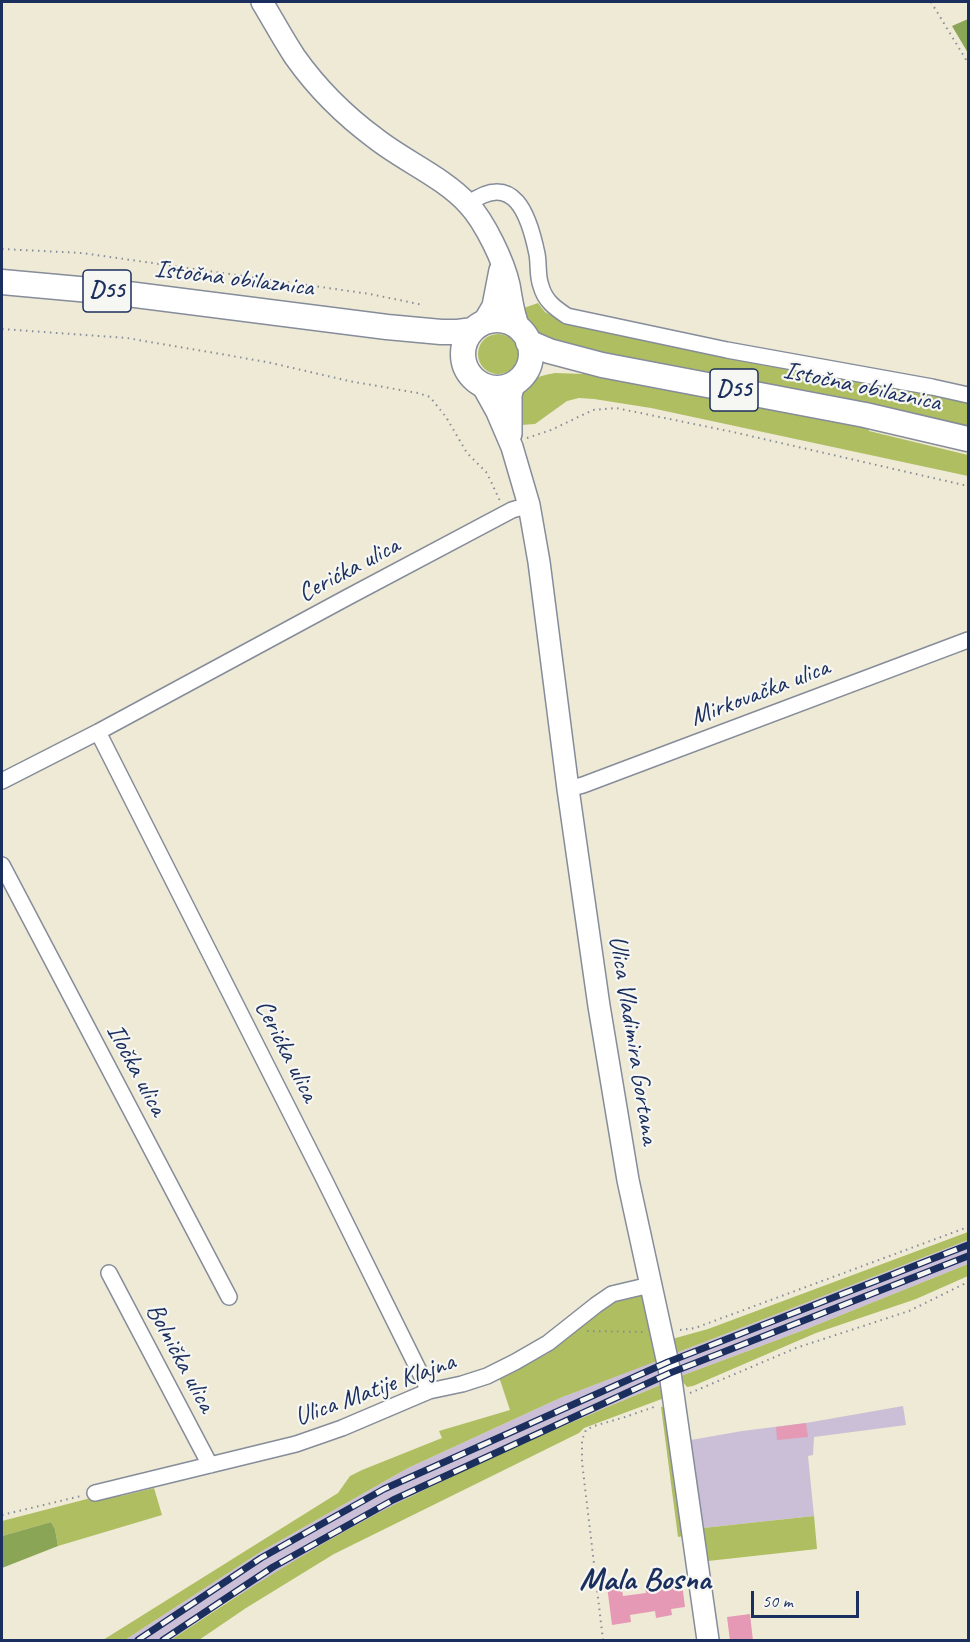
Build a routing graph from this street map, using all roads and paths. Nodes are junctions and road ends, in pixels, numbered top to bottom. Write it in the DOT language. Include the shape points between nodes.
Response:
graph roads {
  1 [pos="262,2"];
  2 [pos="931,2"];
  3 [pos="969,63"];
  4 [pos="468,204"];
  5 [pos="2,249"];
  6 [pos="501,263"];
  7 [pos="2,282"];
  8 [pos="423,305"];
  9 [pos="387,327"];
  10 [pos="478,327"];
  11 [pos="2,329"];
  12 [pos="524,336"];
  13 [pos="463,363"];
  14 [pos="602,365"];
  15 [pos="519,380"];
  16 [pos="482,385"];
  17 [pos="969,395"];
  18 [pos="969,439"];
  19 [pos="512,447"];
  20 [pos="969,486"];
  21 [pos="529,505"];
  22 [pos="506,513"];
  23 [pos="969,640"];
  24 [pos="98,732"];
  25 [pos="2,781"];
  26 [pos="568,789"];
  27 [pos="2,865"];
  28 [pos="969,1227"];
  29 [pos="109,1273"];
  30 [pos="969,1282"];
  31 [pos="650,1285"];
  32 [pos="229,1297"];
  33 [pos="563,1331"];
  34 [pos="662,1332"];
  35 [pos="429,1391"];
  36 [pos="674,1400"];
  37 [pos="210,1465"];
  38 [pos="95,1493"];
  39 [pos="2,1515"];
  40 [pos="603,1641"];
  41 [pos="708,1641"];
  1 -- 4 [label="main road" via="294,55 340,111"];
  2 -- 3 [label="path"];
  4 -- 6 [label="main road" via="485,226"];
  4 -- 17 [label="street" via="481,195 502,192 519,204 528,219 541,286 551,305 567,316"];
  5 -- 8 [label="path" via="82,253"];
  6 -- 10 [label="main road" via="493,306"];
  6 -- 12 [label="main road" via="515,318"];
  7 -- 9 [label="main road, Istočna obilaznica / D55"];
  9 -- 10 [label="main road, Istočna obilaznica / D55" via="458,332"];
  9 -- 13 [label="main road, Istočna obilaznica / D55" via="443,349"];
  10 -- 12 [label="main road, D55" via="492,320 502,321 512,324"];
  10 -- 13 [label="main road" via="466,339"];
  11 -- 22 [label="path" via="127,338 267,362 430,397 467,453 488,473"];
  12 -- 14 [label="main road, Istočna obilaznica / D55" via="549,351"];
  12 -- 15 [label="main road" via="531,353 529,365"];
  13 -- 16 [label="main road, D55" via="473,380"];
  14 -- 15 [label="main road, Istočna obilaznica / D55" via="534,370"];
  14 -- 18 [label="main road, Istočna obilaznica / D55"];
  15 -- 16 [label="main road, D55" via="504,388"];
  15 -- 19 [label="main road, Ulica Vladimira Gortana" via="511,395"];
  16 -- 19 [label="main road, Ulica Vladimira Gortana"];
  19 -- 20 [label="path" via="593,410 616,408"];
  19 -- 21 [label="main road, Ulica Vladimira Gortana"];
  21 -- 22 [label="street, Cerićka ulica"];
  21 -- 26 [label="main road, Ulica Vladimira Gortana"];
  22 -- 24 [label="street, Cerićka ulica"];
  23 -- 26 [label="street, Mirkovačka ulica"];
  24 -- 25 [label="street, Cerićka ulica"];
  24 -- 35 [label="street, Cerićka ulica"];
  26 -- 31 [label="main road, Ulica Vladimira Gortana" via="598,1006"];
  27 -- 32 [label="street, Iločka ulica"];
  28 -- 34 [label="path" via="695,1328"];
  29 -- 37 [label="street, Bolnička ulica"];
  30 -- 36 [label="path" via="909,1311 796,1348"];
  31 -- 33 [label="street, Ulica Matije Klajna" via="612,1294"];
  31 -- 34 [label="main road, Ulica Vladimira Gortana"];
  33 -- 34 [label="path"];
  33 -- 35 [label="street, Ulica Matije Klajna" via="487,1376"];
  34 -- 36 [label="main road, Ulica Vladimira Gortana"];
  35 -- 37 [label="street, Ulica Matije Klajna" via="296,1444"];
  36 -- 40 [label="path" via="594,1426 586,1430 582,1440"];
  36 -- 41 [label="main road, Ulica Vladimira Gortana"];
  37 -- 38 [label="street, Ulica Matije Klajna"];
  38 -- 39 [label="path"];
}
